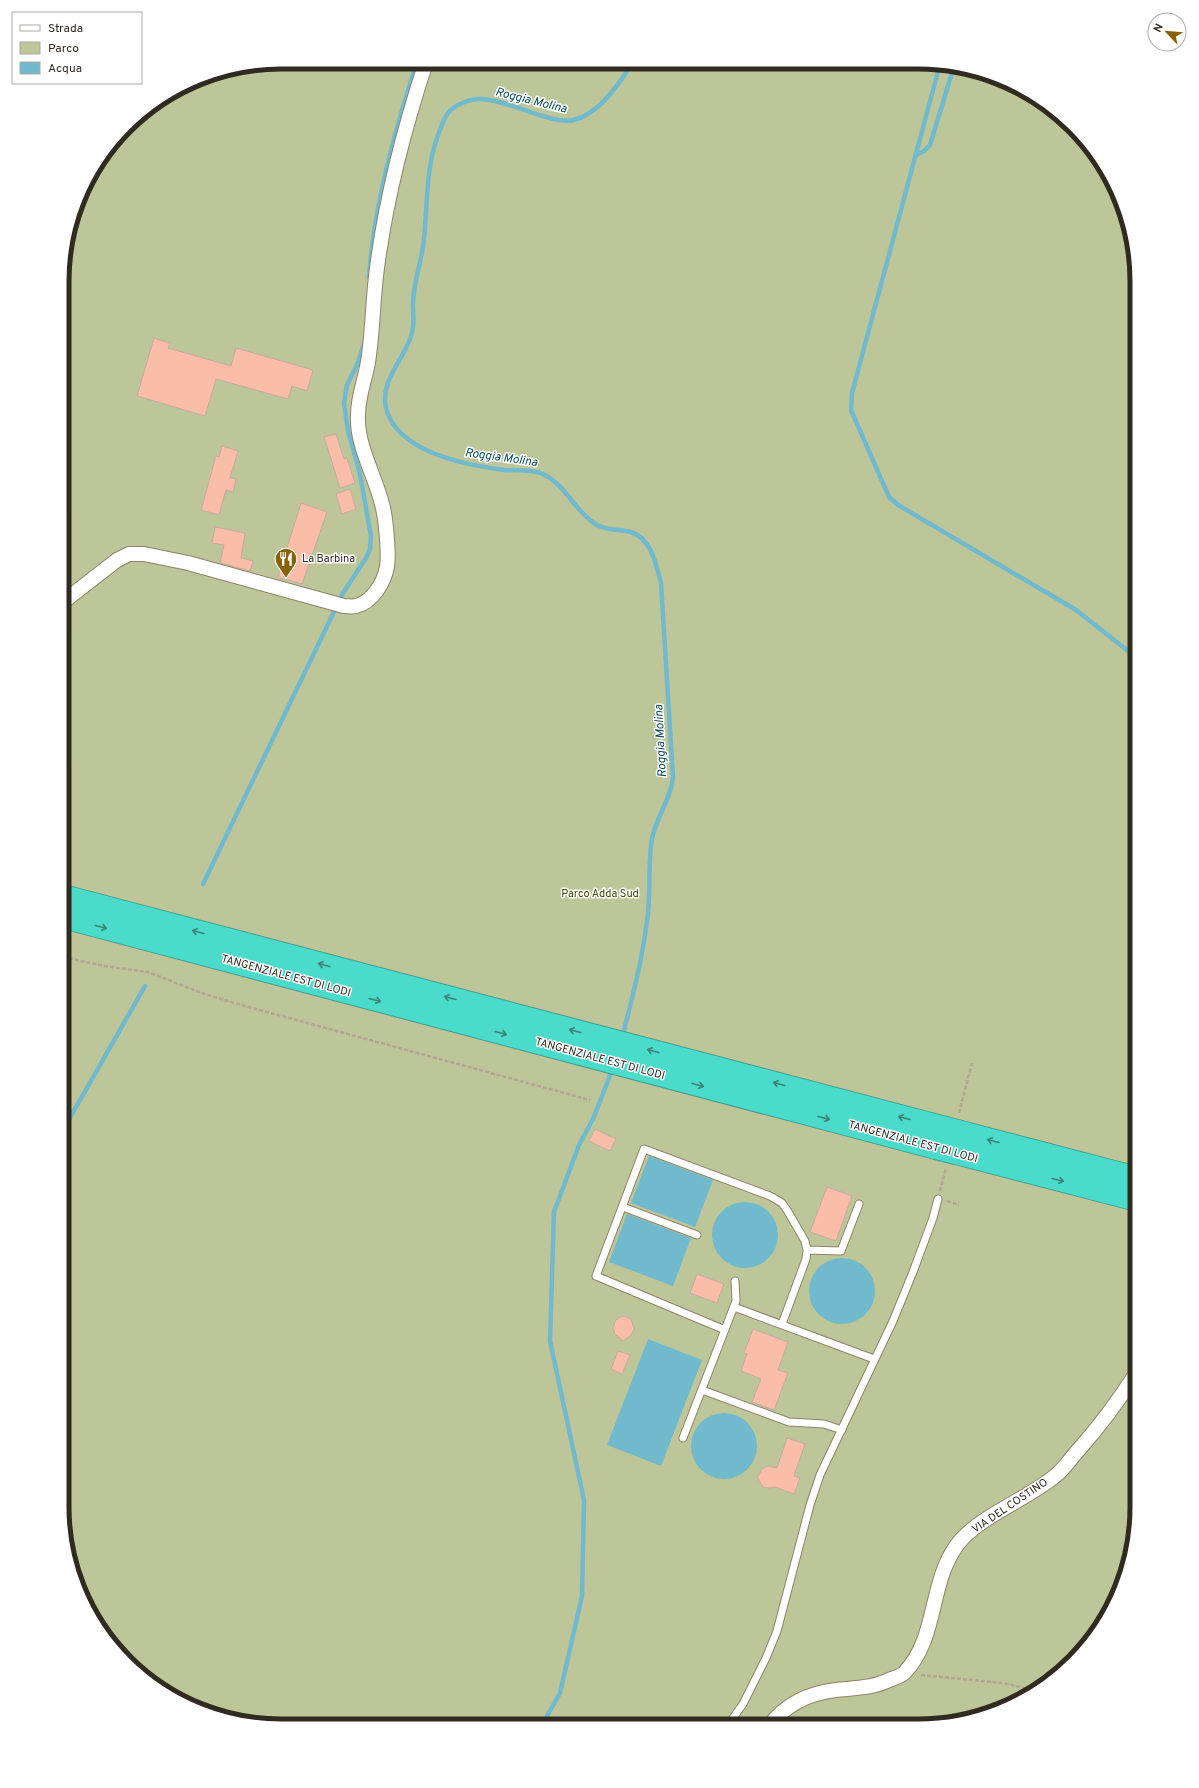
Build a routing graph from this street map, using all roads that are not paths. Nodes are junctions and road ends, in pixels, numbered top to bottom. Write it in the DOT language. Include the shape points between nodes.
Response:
graph roads {
  1 [pos="424,69"];
  2 [pos="69,597"];
  3 [pos="69,898"];
  4 [pos="69,918"];
  5 [pos="616,1053"];
  6 [pos="949,1140"];
  7 [pos="1130,1177"];
  8 [pos="938,1198"];
  9 [pos="1130,1198"];
  10 [pos="859,1204"];
  11 [pos="622,1207"];
  12 [pos="697,1235"];
  13 [pos="807,1250"];
  14 [pos="735,1281"];
  15 [pos="734,1307"];
  16 [pos="782,1324"];
  17 [pos="725,1330"];
  18 [pos="874,1359"];
  19 [pos="1130,1383"];
  20 [pos="702,1390"];
  21 [pos="842,1430"];
  22 [pos="683,1438"];
  23 [pos="732,1719"];
  24 [pos="777,1719"];
  1 -- 2 [label="street" via="404,136 388,206 377,268 369,357 358,414 361,442 383,505 388,556 387,568 381,583 368,600 357,606 338,604 188,563 144,554 129,554 117,560"];
  5 -- 3 [label="highway, TANGENZIALE EST DI LODI, one-way"];
  4 -- 5 [label="highway, TANGENZIALE EST DI LODI, one-way"];
  5 -- 6 [label="highway, TANGENZIALE EST DI LODI"];
  7 -- 6 [label="highway, TANGENZIALE EST DI LODI, one-way"];
  6 -- 9 [label="highway, TANGENZIALE EST DI LODI, one-way"];
  8 -- 18 [label="lane" via="914,1272"];
  10 -- 13 [label="lane" via="841,1251"];
  11 -- 12 [label="lane"];
  11 -- 13 [label="lane" via="644,1149 770,1196 782,1203 805,1241"];
  11 -- 17 [label="lane" via="596,1276"];
  13 -- 16 [label="lane"];
  14 -- 15 [label="lane"];
  15 -- 16 [label="lane"];
  15 -- 17 [label="lane"];
  16 -- 18 [label="lane"];
  17 -- 20 [label="lane"];
  18 -- 21 [label="lane"];
  19 -- 24 [label="street, VIA DEL COSTINO" via="1116,1404 1056,1476 978,1525 958,1543 942,1572 926,1638 905,1673 866,1688 814,1694 795,1702"];
  20 -- 21 [label="lane" via="789,1422 824,1424"];
  20 -- 22 [label="lane"];
  21 -- 23 [label="lane" via="820,1475 810,1505 777,1631 766,1658"];
}
